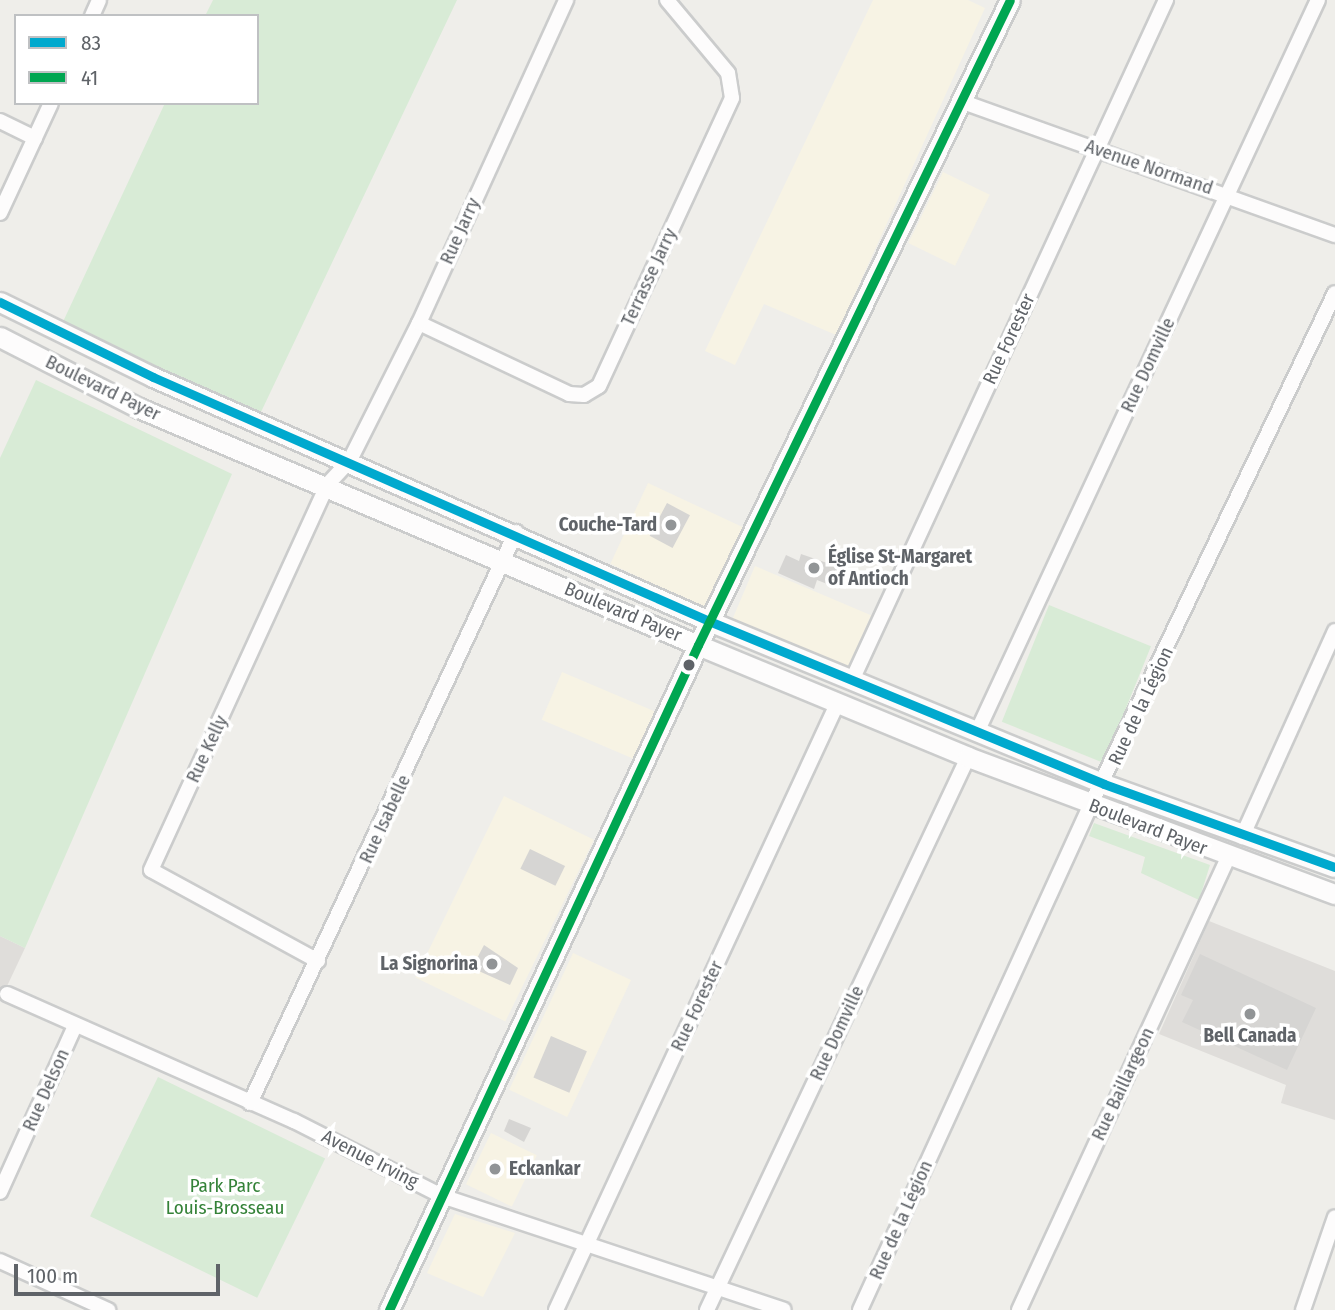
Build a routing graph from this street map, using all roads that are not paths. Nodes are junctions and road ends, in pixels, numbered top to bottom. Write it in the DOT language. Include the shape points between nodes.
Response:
graph roads {
  1 [pos="566,0"];
  2 [pos="667,0"];
  3 [pos="1010,0"];
  4 [pos="1166,0"];
  5 [pos="1318,0"];
  6 [pos="963,102"];
  7 [pos="50,105"];
  8 [pos="0,121"];
  9 [pos="35,138"];
  10 [pos="1097,150"];
  11 [pos="1227,194"];
  12 [pos="0,213"];
  13 [pos="1335,234"];
  14 [pos="1335,293"];
  15 [pos="0,303"];
  16 [pos="419,323"];
  17 [pos="0,337"];
  18 [pos="350,460"];
  19 [pos="327,485"];
  20 [pos="516,533"];
  21 [pos="506,561"];
  22 [pos="709,621"];
  23 [pos="1335,631"];
  24 [pos="698,645"];
  25 [pos="853,678"];
  26 [pos="838,702"];
  27 [pos="978,730"];
  28 [pos="968,757"];
  29 [pos="1104,783"];
  30 [pos="1091,804"];
  31 [pos="1242,837"];
  32 [pos="1228,858"];
  33 [pos="1335,867"];
  34 [pos="1335,894"];
  35 [pos="318,961"];
  36 [pos="7,994"];
  37 [pos="75,1026"];
  38 [pos="250,1103"];
  39 [pos="0,1192"];
  40 [pos="442,1196"];
  41 [pos="1335,1217"];
  42 [pos="587,1244"];
  43 [pos="0,1261"];
  44 [pos="717,1288"];
  45 [pos="108,1310"];
  46 [pos="389,1310"];
  47 [pos="556,1310"];
  48 [pos="707,1310"];
  49 [pos="784,1310"];
  50 [pos="860,1310"];
  51 [pos="1018,1310"];
  52 [pos="1303,1310"];
  1 -- 16 [label="street, Rue Jarry"];
  2 -- 16 [label="street, Terrasse Jarry" via="728,73 732,98 599,386 584,395 569,394"];
  3 -- 6 [label="street"];
  4 -- 10 [label="street, Rue Forester"];
  5 -- 11 [label="street, Rue Domville"];
  6 -- 10 [label="street, Avenue Normand"];
  6 -- 22 [label="street"];
  7 -- 9 [label="street"];
  8 -- 9 [label="street"];
  9 -- 12 [label="street"];
  10 -- 11 [label="street, Avenue Normand"];
  10 -- 25 [label="street, Rue Forester"];
  11 -- 13 [label="street, Avenue Normand"];
  11 -- 27 [label="street, Rue Domville"];
  14 -- 29 [label="street, Rue de la Légion"];
  15 -- 18 [label="street, Boulevard Payer" via="153,377"];
  16 -- 18 [label="street, Rue Jarry"];
  17 -- 19 [label="street, Boulevard Payer" via="139,408"];
  18 -- 19 [label="street, Rue Kelly"];
  18 -- 20 [label="street, Boulevard Payer"];
  19 -- 21 [label="street, Boulevard Payer"];
  19 -- 35 [label="street, Rue Kelly" via="151,870"];
  20 -- 21 [label="street, Rue Isabelle"];
  20 -- 22 [label="street, Boulevard Payer"];
  21 -- 24 [label="street, Boulevard Payer"];
  21 -- 35 [label="street, Rue Isabelle"];
  22 -- 24 [label="street"];
  22 -- 25 [label="street, Boulevard Payer"];
  23 -- 31 [label="street"];
  24 -- 26 [label="street, Boulevard Payer"];
  24 -- 40 [label="street"];
  25 -- 27 [label="street, Boulevard Payer"];
  26 -- 28 [label="street, Boulevard Payer"];
  26 -- 42 [label="street, Rue Forester"];
  27 -- 29 [label="street, Boulevard Payer"];
  28 -- 30 [label="street, Boulevard Payer"];
  28 -- 44 [label="street, Rue Domville"];
  29 -- 30 [label="street, Rue de la Légion"];
  29 -- 31 [label="street, Boulevard Payer"];
  30 -- 32 [label="street, Boulevard Payer"];
  30 -- 50 [label="street, Rue de la Légion"];
  31 -- 33 [label="street, Boulevard Payer"];
  32 -- 34 [label="street, Boulevard Payer"];
  32 -- 51 [label="street, Rue Baillargeon"];
  35 -- 38 [label="street, Rue Isabelle"];
  36 -- 37 [label="street, Avenue Irving"];
  37 -- 38 [label="street, Avenue Irving"];
  37 -- 39 [label="street, Rue Delson"];
  38 -- 40 [label="street, Avenue Irving"];
  40 -- 42 [label="street, Avenue Irving"];
  40 -- 46 [label="street"];
  41 -- 52 [label="street"];
  42 -- 44 [label="street, Avenue Irving"];
  42 -- 47 [label="street, Rue Forester"];
  43 -- 45 [label="street"];
  44 -- 48 [label="street, Rue Domville"];
  44 -- 49 [label="street, Avenue Irving"];
}
